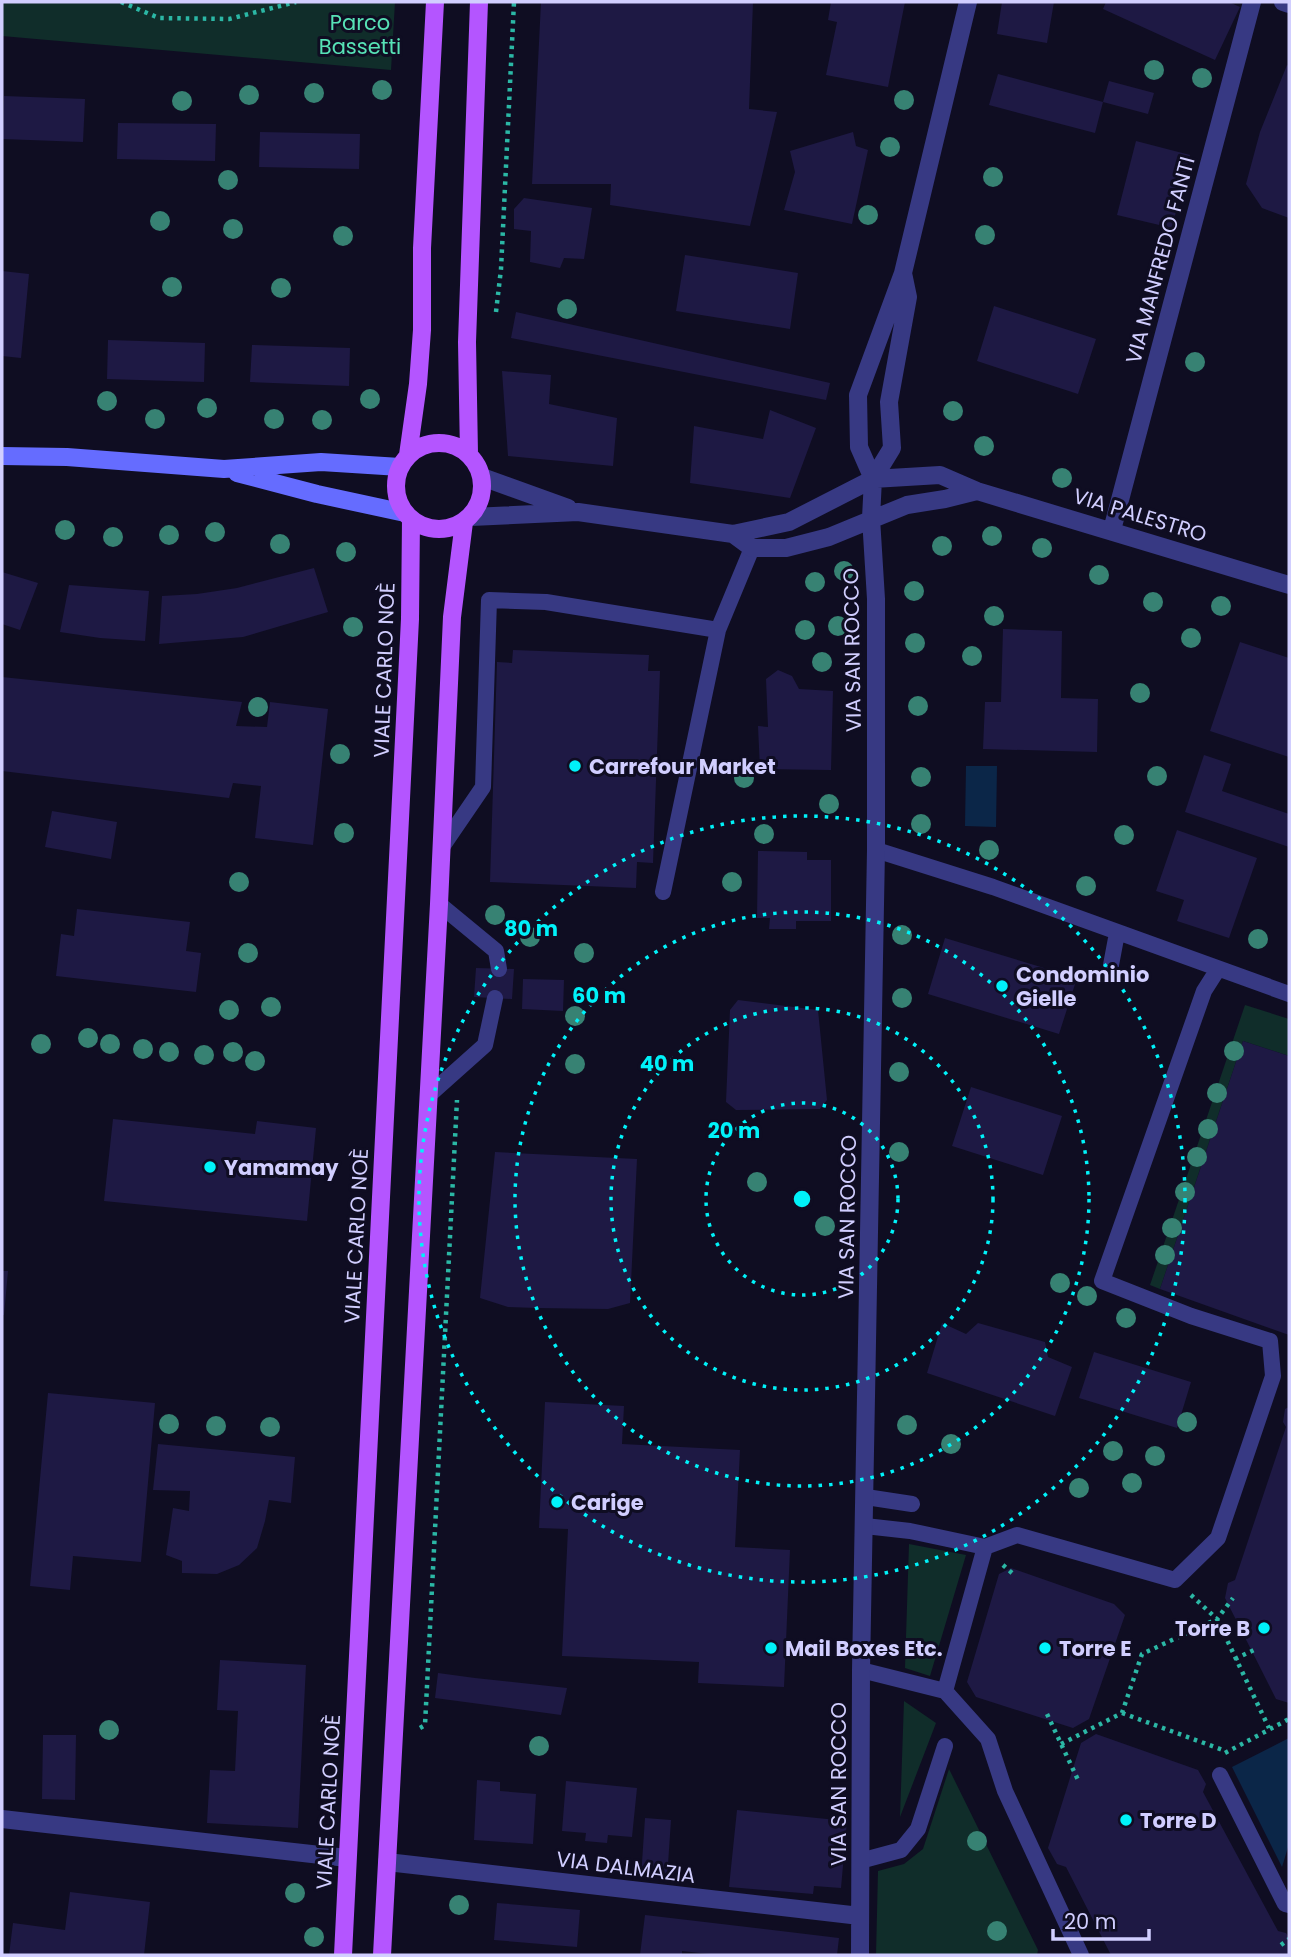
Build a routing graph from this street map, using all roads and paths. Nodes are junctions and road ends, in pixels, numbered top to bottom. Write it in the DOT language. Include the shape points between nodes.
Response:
graph roads {
  1 [pos="121,2"];
  2 [pos="296,2"];
  3 [pos="436,2"];
  4 [pos="480,2"];
  5 [pos="514,2"];
  6 [pos="968,2"];
  7 [pos="1252,2"];
  8 [pos="1283,2"];
  9 [pos="1289,4"];
  10 [pos="903,273"];
  11 [pos="494,324"];
  12 [pos="469,454"];
  13 [pos="2,456"];
  14 [pos="404,461"];
  15 [pos="224,469"];
  16 [pos="482,477"];
  17 [pos="873,479"];
  18 [pos="977,491"];
  19 [pos="578,512"];
  20 [pos="408,516"];
  21 [pos="871,518"];
  22 [pos="468,519"];
  23 [pos="1112,530"];
  24 [pos="733,534"];
  25 [pos="752,548"];
  26 [pos="1289,585"];
  27 [pos="718,631"];
  28 [pos="442,847"];
  29 [pos="876,850"];
  30 [pos="663,892"];
  31 [pos="439,904"];
  32 [pos="1117,933"];
  33 [pos="1111,965"];
  34 [pos="499,969"];
  35 [pos="1218,970"];
  36 [pos="1289,994"];
  37 [pos="495,998"];
  38 [pos="459,1068"];
  39 [pos="429,1095"];
  40 [pos="866,1497"];
  41 [pos="912,1504"];
  42 [pos="865,1526"];
  43 [pos="985,1547"];
  44 [pos="1175,1580"];
  45 [pos="1233,1598"];
  46 [pos="1217,1619"];
  47 [pos="1258,1648"];
  48 [pos="1236,1659"];
  49 [pos="861,1670"];
  50 [pos="945,1691"];
  51 [pos="1122,1713"];
  52 [pos="1046,1714"];
  53 [pos="1289,1718"];
  54 [pos="1269,1728"];
  55 [pos="394,1739"];
  56 [pos="1061,1744"];
  57 [pos="945,1746"];
  58 [pos="1227,1752"];
  59 [pos="1218,1758"];
  60 [pos="1220,1775"];
  61 [pos="1079,1782"];
  62 [pos="2,1819"];
  63 [pos="347,1858"];
  64 [pos="860,1861"];
  65 [pos="387,1862"];
  66 [pos="1289,1905"];
  67 [pos="860,1916"];
  68 [pos="1289,1939"];
  69 [pos="1281,1945"];
  70 [pos="343,1955"];
  71 [pos="382,1955"];
  72 [pos="860,1955"];
  73 [pos="1081,1955"];
  1 -- 2 [label="path" via="159,18 229,19"];
  3 -- 14 [label="main road, VIALE CARLO NOÈ" via="422,330"];
  4 -- 12 [label="main road" via="467,342"];
  5 -- 11 [label="path" via="501,269"];
  6 -- 10 [label="street, VIA SAN ROCCO"];
  7 -- 23 [label="street, VIA MANFREDO FANTI"];
  8 -- 9 [label="street"];
  10 -- 17 [label="street, VIA SAN ROCCO" via="908,297 889,402 892,448"];
  10 -- 17 [label="street, VIA SAN ROCCO" via="859,395 859,447"];
  12 -- 14 [label="main road" via="457,446 426,444"];
  12 -- 16 [label="main road"];
  13 -- 15 [label="street"];
  14 -- 15 [label="street"];
  14 -- 20 [label="main road, VIALE CARLO NOÈ" via="396,484"];
  15 -- 20 [label="street"];
  16 -- 19 [label="street, VIA PALESTRO"];
  16 -- 22 [label="main road" via="483,493"];
  17 -- 18 [label="street, VIA PALESTRO" via="940,475"];
  17 -- 21 [label="street, VIA SAN ROCCO"];
  17 -- 24 [label="street, VIA PALESTRO" via="789,522"];
  18 -- 21 [label="street, VIA PALESTRO" via="906,505"];
  18 -- 23 [label="street, VIA PALESTRO"];
  19 -- 22 [label="street, VIA PALESTRO"];
  19 -- 24 [label="street, VIA PALESTRO"];
  20 -- 22 [label="main road" via="437,530"];
  20 -- 63 [label="main road, VIALE CARLO NOÈ" via="410,619"];
  21 -- 25 [label="street, VIA PALESTRO" via="829,537 786,548"];
  21 -- 29 [label="street, VIA SAN ROCCO" via="876,599"];
  22 -- 28 [label="main road" via="452,617"];
  23 -- 26 [label="street, VIA PALESTRO"];
  24 -- 25 [label="street, VIA PALESTRO"];
  25 -- 27 [label="lane"];
  27 -- 28 [label="lane" via="546,603 489,600 483,787"];
  27 -- 30 [label="lane"];
  28 -- 31 [label="main road"];
  29 -- 32 [label="lane"];
  29 -- 40 [label="street, VIA SAN ROCCO"];
  31 -- 34 [label="lane" via="496,951"];
  31 -- 39 [label="main road"];
  32 -- 33 [label="lane"];
  32 -- 35 [label="lane"];
  35 -- 36 [label="lane"];
  35 -- 44 [label="lane" via="1204,991 1102,1281 1191,1316 1270,1340 1273,1376 1218,1538"];
  37 -- 38 [label="lane" via="485,1045"];
  38 -- 39 [label="lane"];
  38 -- 55 [label="path" via="425,1725"];
  39 -- 55 [label="main road"];
  40 -- 41 [label="lane"];
  40 -- 42 [label="street, VIA SAN ROCCO"];
  42 -- 43 [label="lane"];
  42 -- 49 [label="street, VIA SAN ROCCO"];
  43 -- 44 [label="lane" via="1017,1535"];
  43 -- 50 [label="lane"];
  44 -- 46 [label="path"];
  45 -- 46 [label="path"];
  46 -- 48 [label="path"];
  46 -- 51 [label="path" via="1142,1654"];
  47 -- 48 [label="path"];
  48 -- 54 [label="path"];
  49 -- 50 [label="lane"];
  49 -- 64 [label="street, VIA SAN ROCCO"];
  50 -- 73 [label="lane" via="988,1739 1005,1791"];
  51 -- 56 [label="path"];
  51 -- 58 [label="path"];
  52 -- 56 [label="path"];
  53 -- 54 [label="path"];
  54 -- 58 [label="path"];
  55 -- 65 [label="main road"];
  56 -- 61 [label="path"];
  57 -- 64 [label="lane" via="918,1829 901,1850"];
  58 -- 59 [label="path"];
  60 -- 66 [label="lane"];
  62 -- 63 [label="street"];
  63 -- 70 [label="main road, VIALE CARLO NOÈ"];
  64 -- 67 [label="street, VIA SAN ROCCO"];
  65 -- 67 [label="street, VIA DALMAZIA"];
  65 -- 71 [label="main road"];
  67 -- 72 [label="street, VIA SAN ROCCO"];
  68 -- 69 [label="path"];
}
